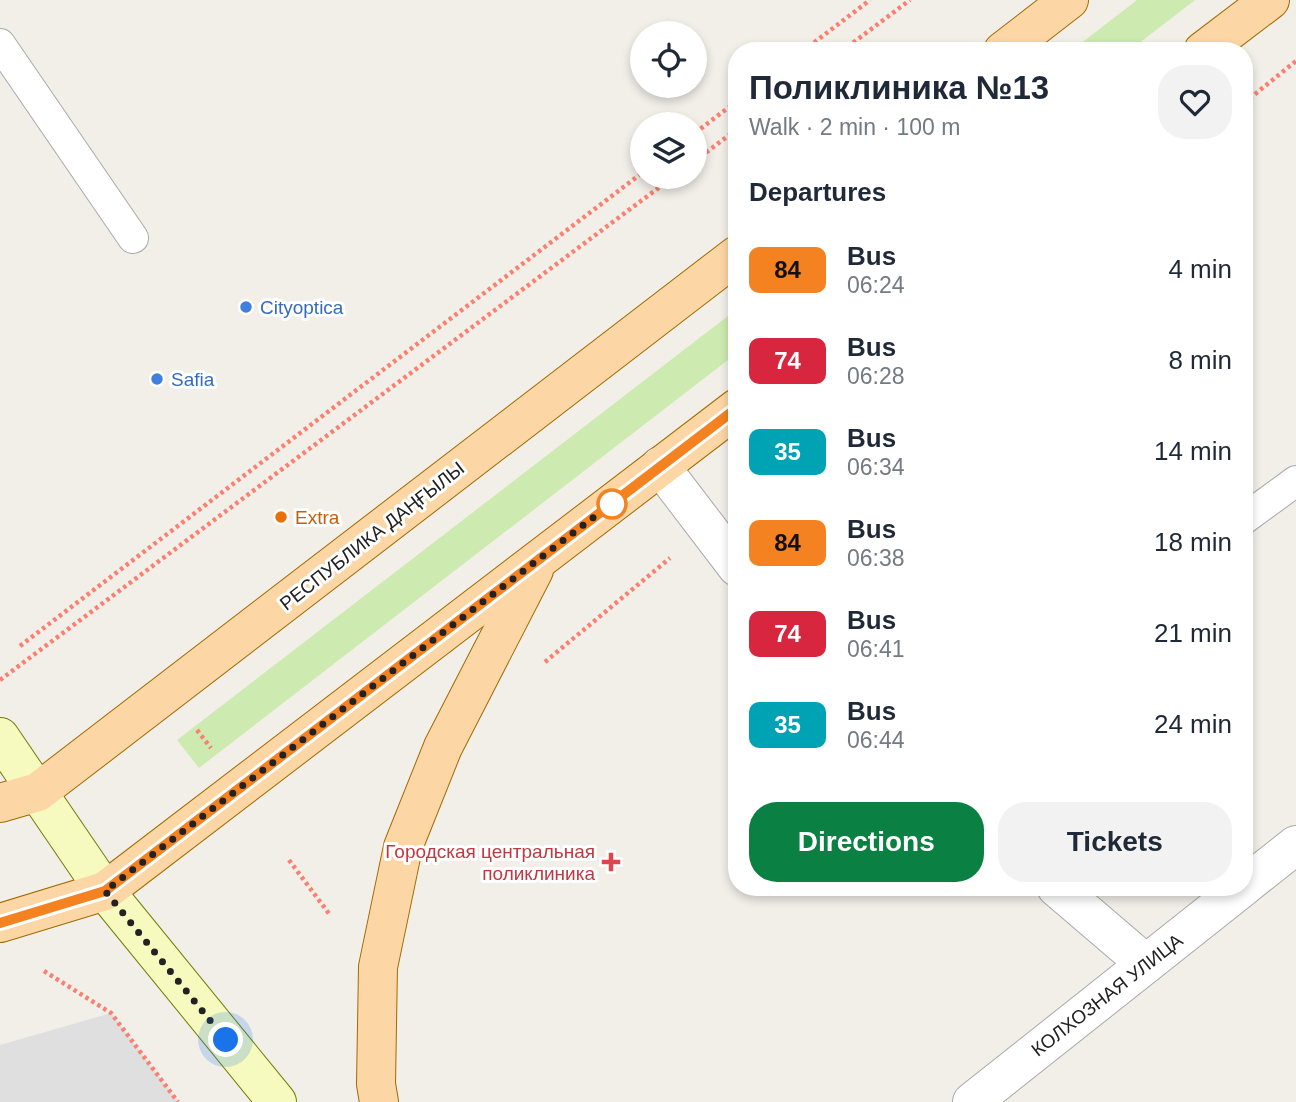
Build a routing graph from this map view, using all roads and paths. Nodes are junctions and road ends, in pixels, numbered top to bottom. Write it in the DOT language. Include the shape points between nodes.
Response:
graph roads {
  1 [pos="870,0"];
  2 [pos="910,0"];
  3 [pos="1069,0"];
  4 [pos="1270,0"];
  5 [pos="815,42"];
  6 [pos="854,42"];
  7 [pos="1015,42"];
  8 [pos="1215,42"];
  9 [pos="0,44"];
  10 [pos="1296,61"];
  11 [pos="1253,96"];
  12 [pos="728,108"];
  13 [pos="707,124"];
  14 [pos="728,136"];
  15 [pos="707,152"];
  16 [pos="630,182"];
  17 [pos="657,189"];
  18 [pos="133,238"];
  19 [pos="728,262"];
  20 [pos="728,415"];
  21 [pos="660,466"];
  22 [pos="1296,481"];
  23 [pos="1253,512"];
  24 [pos="708,528"];
  25 [pos="728,555"];
  26 [pos="539,559"];
  27 [pos="20,646"];
  28 [pos="542,664"];
  29 [pos="0,680"];
  30 [pos="194,727"];
  31 [pos="0,737"];
  32 [pos="216,754"];
  33 [pos="38,792"];
  34 [pos="0,803"];
  35 [pos="1296,845"];
  36 [pos="289,860"];
  37 [pos="1253,879"];
  38 [pos="105,891"];
  39 [pos="1067,896"];
  40 [pos="1232,896"];
  41 [pos="330,915"];
  42 [pos="0,923"];
  43 [pos="1146,964"];
  44 [pos="44,971"];
  45 [pos="177,1102"];
  46 [pos="277,1102"];
  47 [pos="379,1102"];
  48 [pos="972,1102"];
  1 -- 5 [label="path"];
  2 -- 6 [label="path"];
  3 -- 7 [label="main road"];
  4 -- 8 [label="main road"];
  9 -- 18 [label="lane"];
  10 -- 11 [label="path"];
  12 -- 13 [label="path"];
  14 -- 15 [label="path"];
  16 -- 27 [label="path"];
  17 -- 29 [label="path"];
  19 -- 33 [label="main road, РЕСПУБЛИКА ДАҢҒЫЛЫ"];
  20 -- 21 [label="main road"];
  21 -- 24 [label="street"];
  21 -- 26 [label="main road"];
  22 -- 23 [label="lane"];
  24 -- 25 [label="street"];
  24 -- 28 [label="path"];
  26 -- 38 [label="main road"];
  26 -- 47 [label="main road" via="443,747 403,847 378,967"];
  30 -- 32 [label="path"];
  31 -- 33 [label="main road"];
  33 -- 34 [label="main road, РЕСПУБЛИКА ДАҢҒЫЛЫ"];
  33 -- 38 [label="main road"];
  35 -- 37 [label="street, КОЛХОЗНАЯ УЛИЦА"];
  36 -- 41 [label="path"];
  38 -- 42 [label="main road"];
  38 -- 46 [label="main road"];
  39 -- 43 [label="street"];
  40 -- 43 [label="street, КОЛХОЗНАЯ УЛИЦА"];
  43 -- 48 [label="street, КОЛХОЗНАЯ УЛИЦА"];
  44 -- 45 [label="path" via="111,1013"];
}
